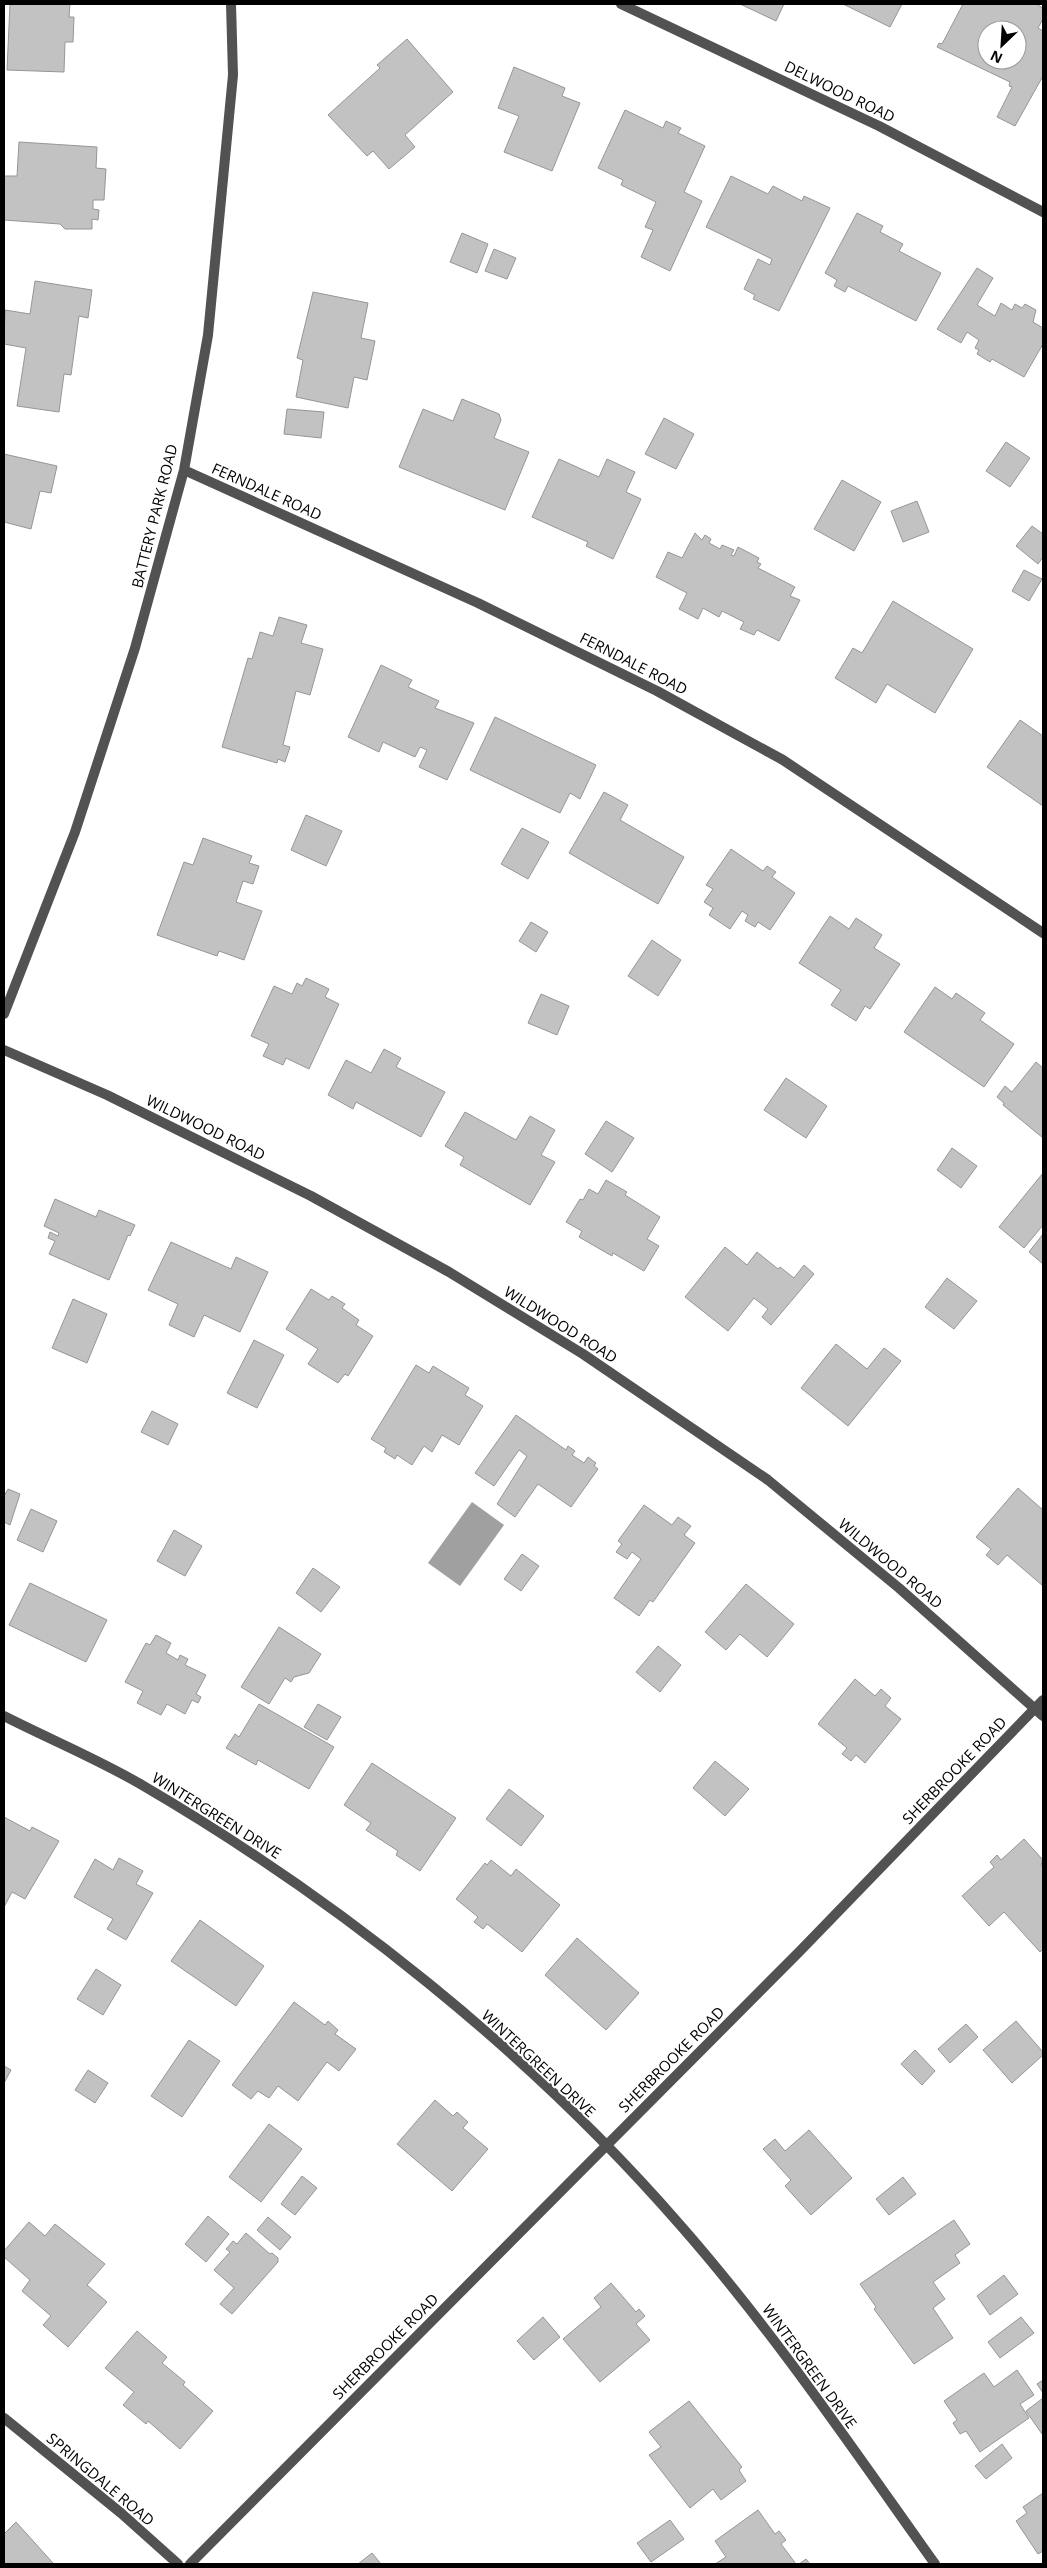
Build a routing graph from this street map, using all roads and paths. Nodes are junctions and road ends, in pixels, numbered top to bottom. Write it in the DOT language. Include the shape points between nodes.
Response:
graph roads {
  1 [pos="230,4"];
  2 [pos="621,4"];
  3 [pos="1043,212"];
  4 [pos="184,470"];
  5 [pos="1043,933"];
  6 [pos="4,1014"];
  7 [pos="4,1050"];
  8 [pos="1040,1704"];
  9 [pos="4,1716"];
  10 [pos="1043,1716"];
  11 [pos="605,2146"];
  12 [pos="4,2418"];
  13 [pos="178,2564"];
  14 [pos="190,2564"];
  15 [pos="935,2564"];
  1 -- 4 [label="street, BATTERY PARK ROAD" via="233,75 209,325"];
  2 -- 3 [label="street, DELWOOD ROAD" via="879,126"];
  4 -- 5 [label="street, FERNDALE ROAD" via="478,603 658,691 797,768"];
  4 -- 6 [label="street, BATTERY PARK ROAD" via="136,648 75,832"];
  7 -- 8 [label="street, WILDWOOD ROAD" via="107,1095 312,1196 449,1272 583,1354 768,1480"];
  8 -- 10 [label="street, WILDWOOD ROAD"];
  8 -- 11 [label="street, SHERBROOKE ROAD"];
  9 -- 11 [label="street, WINTERGREEN DRIVE" via="139,1783 250,1852 354,1926 526,2066"];
  11 -- 14 [label="street, SHERBROOKE ROAD"];
  11 -- 15 [label="street, WINTERGREEN DRIVE" via="680,2224 775,2340"];
  12 -- 13 [label="street, SPRINGDALE ROAD"];
}
